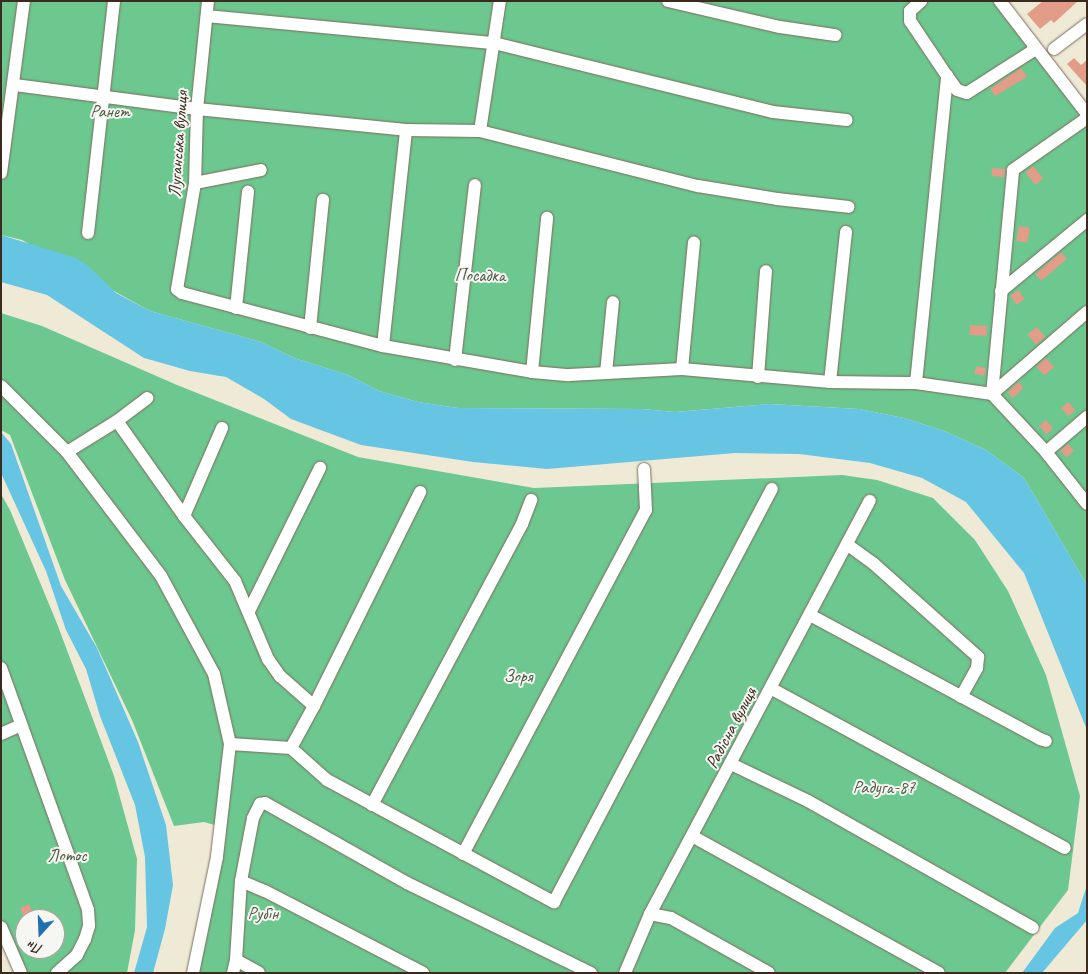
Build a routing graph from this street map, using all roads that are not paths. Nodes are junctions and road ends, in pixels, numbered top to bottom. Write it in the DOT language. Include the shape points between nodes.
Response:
graph roads {
  1 [pos="24,1"];
  2 [pos="114,1"];
  3 [pos="208,1"];
  4 [pos="500,1"];
  5 [pos="668,1"];
  6 [pos="921,1"];
  7 [pos="1000,1"];
  8 [pos="207,16"];
  9 [pos="1087,24"];
  10 [pos="835,35"];
  11 [pos="494,43"];
  12 [pos="1035,47"];
  13 [pos="1054,49"];
  14 [pos="947,76"];
  15 [pos="15,85"];
  16 [pos="103,96"];
  17 [pos="197,109"];
  18 [pos="1087,114"];
  19 [pos="1087,118"];
  20 [pos="847,120"];
  21 [pos="406,130"];
  22 [pos="480,131"];
  23 [pos="2,170"];
  24 [pos="261,170"];
  25 [pos="195,183"];
  26 [pos="475,185"];
  27 [pos="248,192"];
  28 [pos="322,200"];
  29 [pos="849,207"];
  30 [pos="547,218"];
  31 [pos="1087,220"];
  32 [pos="846,232"];
  33 [pos="88,233"];
  34 [pos="694,243"];
  35 [pos="766,271"];
  36 [pos="1001,291"];
  37 [pos="613,302"];
  38 [pos="236,308"];
  39 [pos="1087,312"];
  40 [pos="310,328"];
  41 [pos="383,346"];
  42 [pos="455,360"];
  43 [pos="682,369"];
  44 [pos="532,372"];
  45 [pos="606,373"];
  46 [pos="758,377"];
  47 [pos="830,382"];
  48 [pos="916,383"];
  49 [pos="1,386"];
  50 [pos="992,394"];
  51 [pos="147,398"];
  52 [pos="1087,417"];
  53 [pos="117,420"];
  54 [pos="222,428"];
  55 [pos="67,452"];
  56 [pos="1046,452"];
  57 [pos="320,468"];
  58 [pos="644,469"];
  59 [pos="772,489"];
  60 [pos="420,492"];
  61 [pos="531,500"];
  62 [pos="870,501"];
  63 [pos="1087,504"];
  64 [pos="184,516"];
  65 [pos="848,545"];
  66 [pos="249,611"];
  67 [pos="810,615"];
  68 [pos="1,668"];
  69 [pos="772,689"];
  70 [pos="961,697"];
  71 [pos="314,706"];
  72 [pos="21,725"];
  73 [pos="1,734"];
  74 [pos="1046,741"];
  75 [pos="230,744"];
  76 [pos="290,748"];
  77 [pos="732,764"];
  78 [pos="372,805"];
  79 [pos="692,836"];
  80 [pos="1065,848"];
  81 [pos="463,854"];
  82 [pos="241,881"];
  83 [pos="650,914"];
  84 [pos="1,927"];
  85 [pos="1033,928"];
  86 [pos="235,966"];
  87 [pos="21,973"];
  88 [pos="57,973"];
  89 [pos="193,973"];
  90 [pos="259,973"];
  91 [pos="423,973"];
  92 [pos="591,973"];
  93 [pos="625,973"];
  94 [pos="769,973"];
  95 [pos="939,973"];
  1 -- 15 [label="street"];
  2 -- 16 [label="street"];
  3 -- 8 [label="street, Луганська вулиця"];
  4 -- 11 [label="street"];
  5 -- 10 [label="street" via="780,27"];
  6 -- 14 [label="street" via="910,11 910,21"];
  7 -- 12 [label="street"];
  8 -- 11 [label="street"];
  8 -- 17 [label="street, Луганська вулиця"];
  9 -- 13 [label="street"];
  11 -- 20 [label="street" via="774,112"];
  11 -- 22 [label="street"];
  12 -- 14 [label="street" via="967,93 957,90"];
  12 -- 18 [label="street"];
  14 -- 48 [label="street"];
  15 -- 16 [label="street"];
  15 -- 23 [label="street"];
  16 -- 17 [label="street"];
  16 -- 33 [label="street"];
  17 -- 21 [label="street"];
  17 -- 25 [label="street, Луганська вулиця"];
  19 -- 36 [label="street" via="1013,170"];
  21 -- 22 [label="street"];
  21 -- 41 [label="street"];
  22 -- 29 [label="street" via="698,186"];
  24 -- 25 [label="street"];
  25 -- 38 [label="street, Луганська вулиця" via="177,289 188,296"];
  26 -- 42 [label="street"];
  27 -- 38 [label="street"];
  28 -- 40 [label="street"];
  30 -- 44 [label="street"];
  31 -- 36 [label="street"];
  32 -- 47 [label="street"];
  34 -- 43 [label="street"];
  35 -- 46 [label="street"];
  36 -- 50 [label="street"];
  37 -- 45 [label="street"];
  38 -- 40 [label="street"];
  39 -- 50 [label="street"];
  40 -- 41 [label="street"];
  41 -- 42 [label="street"];
  42 -- 44 [label="street"];
  43 -- 45 [label="street"];
  43 -- 46 [label="street"];
  44 -- 45 [label="street"];
  46 -- 47 [label="street"];
  47 -- 48 [label="street"];
  48 -- 50 [label="street"];
  49 -- 55 [label="street"];
  50 -- 56 [label="street"];
  51 -- 53 [label="street"];
  52 -- 56 [label="street"];
  53 -- 55 [label="street"];
  53 -- 64 [label="street"];
  54 -- 64 [label="street"];
  55 -- 75 [label="street" via="161,576 214,674"];
  56 -- 63 [label="street"];
  57 -- 66 [label="street"];
  58 -- 81 [label="street" via="646,510"];
  59 -- 81 [label="street" via="554,902"];
  60 -- 71 [label="street"];
  61 -- 78 [label="street" via="522,524"];
  62 -- 65 [label="street, Радісна вулиця"];
  64 -- 66 [label="street" via="235,581"];
  65 -- 67 [label="street, Радісна вулиця"];
  65 -- 70 [label="street" via="978,656 977,668"];
  66 -- 71 [label="street" via="268,659 280,676"];
  67 -- 69 [label="street, Радісна вулиця"];
  67 -- 70 [label="street"];
  68 -- 72 [label="street"];
  69 -- 77 [label="street, Радісна вулиця"];
  69 -- 80 [label="street"];
  70 -- 74 [label="street"];
  71 -- 76 [label="street"];
  72 -- 73 [label="street"];
  72 -- 88 [label="street" via="88,910 89,926 85,939 77,955"];
  75 -- 76 [label="street"];
  75 -- 89 [label="street" via="217,857"];
  76 -- 78 [label="street" via="327,780"];
  77 -- 79 [label="street, Радісна вулиця"];
  77 -- 85 [label="street" via="808,801"];
  78 -- 81 [label="street"];
  79 -- 83 [label="street, Радісна вулиця"];
  79 -- 95 [label="street"];
  82 -- 86 [label="street"];
  82 -- 91 [label="street"];
  82 -- 92 [label="street" via="253,818 260,804 265,803 407,883"];
  83 -- 93 [label="street, Радісна вулиця"];
  83 -- 94 [label="street" via="671,918"];
  84 -- 87 [label="street"];
  86 -- 90 [label="street"];
}
